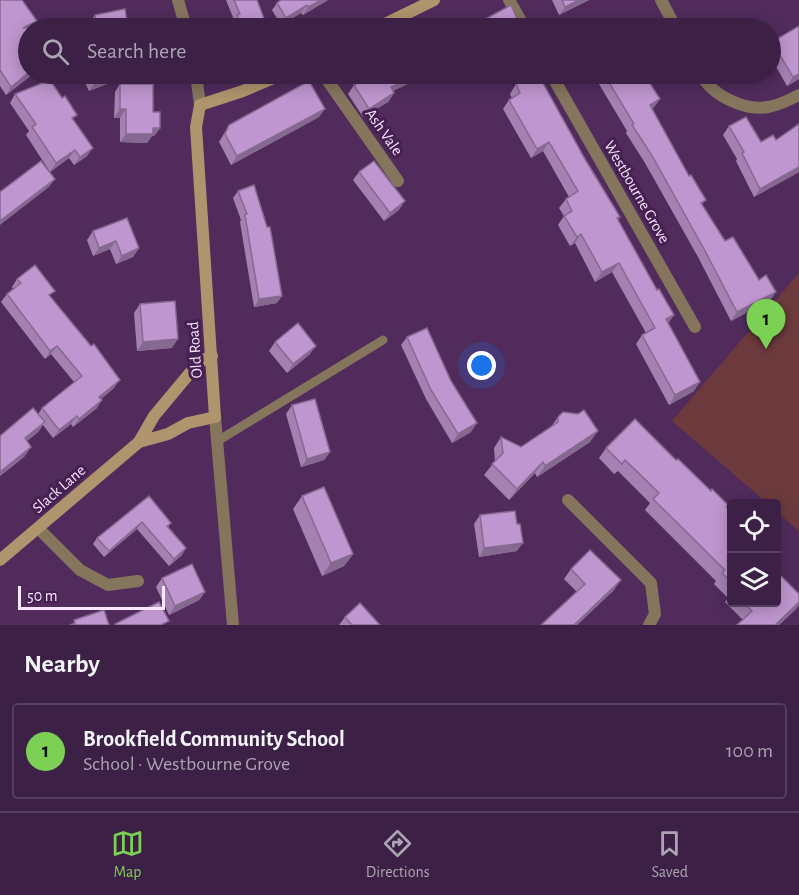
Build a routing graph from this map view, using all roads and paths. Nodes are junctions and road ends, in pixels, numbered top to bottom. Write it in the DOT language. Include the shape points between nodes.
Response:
graph roads {
  1 [pos="178,0"];
  2 [pos="434,0"];
  3 [pos="509,0"];
  4 [pos="661,0"];
  5 [pos="183,18"];
  6 [pos="397,18"];
  7 [pos="519,18"];
  8 [pos="671,18"];
  9 [pos="197,84"];
  10 [pos="259,84"];
  11 [pos="330,84"];
  12 [pos="556,84"];
  13 [pos="706,84"];
  14 [pos="799,94"];
  15 [pos="200,105"];
  16 [pos="398,181"];
  17 [pos="695,327"];
  18 [pos="383,340"];
  19 [pos="212,356"];
  20 [pos="215,417"];
  21 [pos="139,442"];
  22 [pos="216,442"];
  23 [pos="568,500"];
  24 [pos="39,529"];
  25 [pos="0,560"];
  26 [pos="138,580"];
  27 [pos="232,625"];
  28 [pos="649,625"];
  1 -- 5 [label="street"];
  2 -- 6 [label="main road"];
  3 -- 7 [label="street"];
  4 -- 8 [label="street"];
  9 -- 15 [label="street, Old Road"];
  10 -- 15 [label="main road"];
  11 -- 16 [label="street, Ash Vale"];
  12 -- 17 [label="street, Westbourne Grove"];
  13 -- 14 [label="street" via="733,102 747,105 766,107"];
  15 -- 19 [label="main road, Old Road" via="196,127"];
  18 -- 22 [label="lane"];
  19 -- 20 [label="main road, Old Road"];
  19 -- 21 [label="main road, Slack Lane" via="199,362 154,416"];
  20 -- 21 [label="main road, Slack Lane"];
  20 -- 22 [label="street, Old Road"];
  21 -- 24 [label="main road, Slack Lane"];
  22 -- 27 [label="street, Old Road"];
  23 -- 28 [label="street" via="651,583 655,614"];
  24 -- 25 [label="main road, Slack Lane"];
  24 -- 26 [label="street" via="80,570 108,585"];
}
